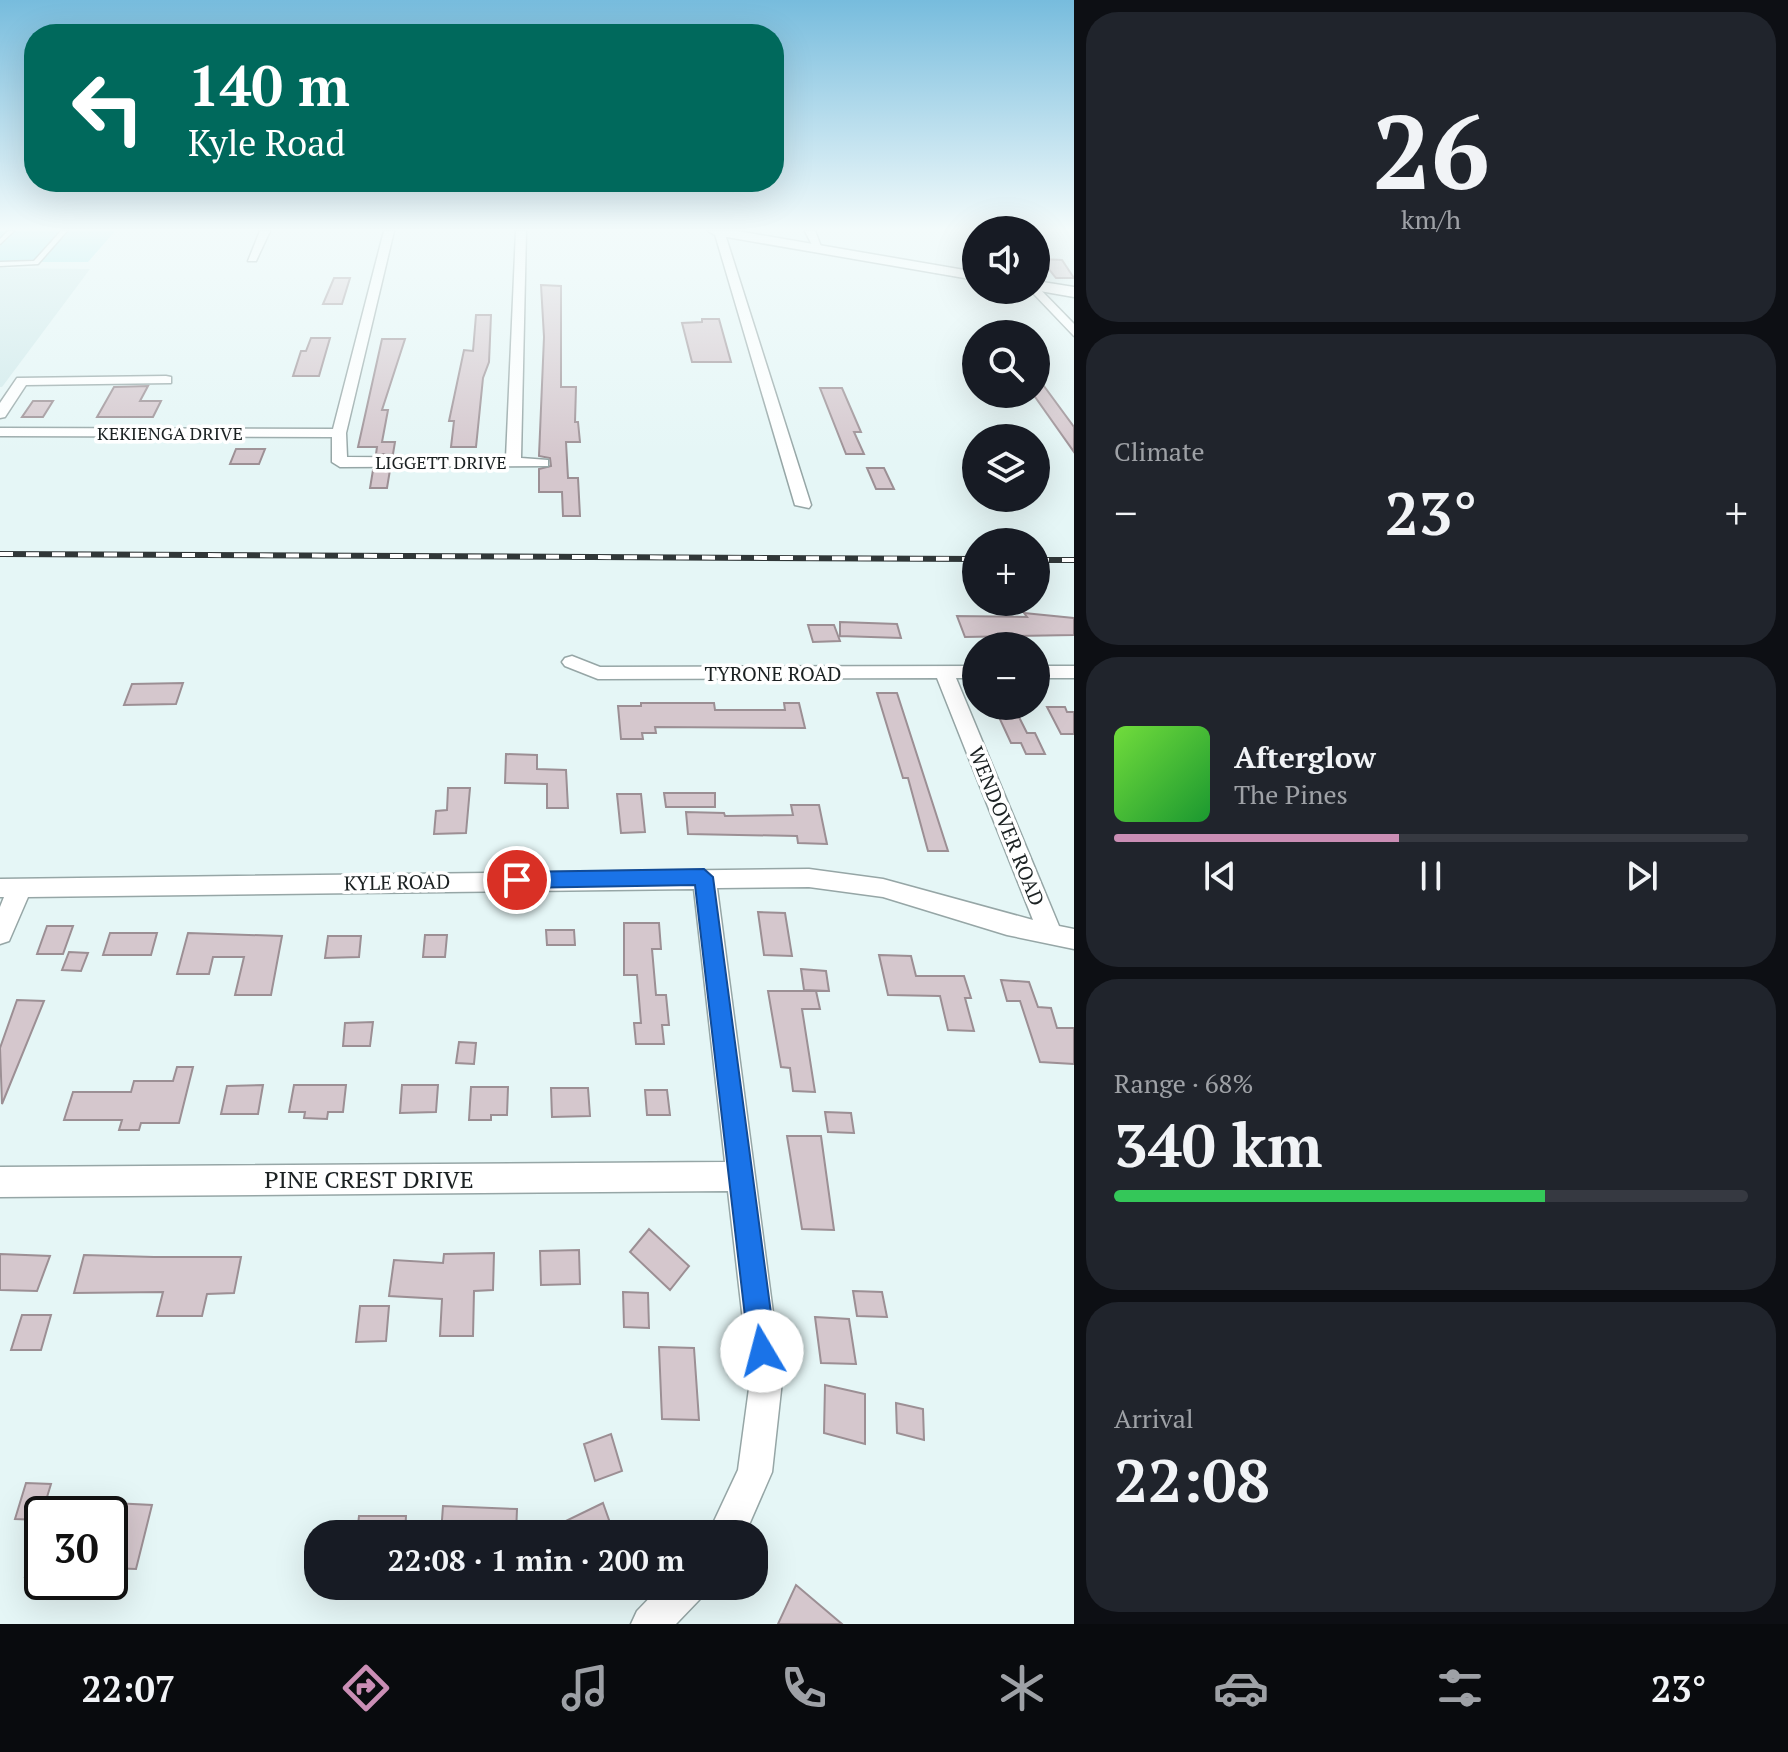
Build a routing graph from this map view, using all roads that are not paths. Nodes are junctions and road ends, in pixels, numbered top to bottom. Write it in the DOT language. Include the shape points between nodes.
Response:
graph roads {
  1 [pos="370,307"];
  2 [pos="518,307"];
  3 [pos="741,307"];
  4 [pos="1052,307"];
  5 [pos="1074,332"];
  6 [pos="166,380"];
  7 [pos="7,390"];
  8 [pos="0,414"];
  9 [pos="0,432"];
  10 [pos="339,433"];
  11 [pos="513,463"];
  12 [pos="543,463"];
  13 [pos="803,505"];
  14 [pos="572,662"];
  15 [pos="944,672"];
  16 [pos="962,672"];
  17 [pos="1050,672"];
  18 [pos="1074,672"];
  19 [pos="704,877"];
  20 [pos="10,888"];
  21 [pos="0,934"];
  22 [pos="1063,937"];
  23 [pos="739,1176"];
  24 [pos="0,1182"];
  25 [pos="733,1520"];
  26 [pos="673,1600"];
  27 [pos="650,1624"];
  1 -- 10 [label="street"];
  2 -- 11 [label="street"];
  3 -- 13 [label="street"];
  4 -- 5 [label="street"];
  6 -- 7 [label="street" via="31,379"];
  7 -- 8 [label="street"];
  9 -- 10 [label="street, KEKIENGA DRIVE"];
  10 -- 11 [label="street, LIGGETT DRIVE" via="340,462"];
  11 -- 12 [label="street, LIGGETT DRIVE"];
  14 -- 15 [label="street, TYRONE ROAD" via="598,673"];
  15 -- 16 [label="street, TYRONE ROAD"];
  15 -- 22 [label="street, WENDOVER ROAD"];
  17 -- 18 [label="street"];
  19 -- 20 [label="street, KYLE ROAD"];
  19 -- 22 [label="street, KYLE ROAD" via="809,878 883,888"];
  19 -- 23 [label="street"];
  20 -- 21 [label="street"];
  23 -- 24 [label="street, PINE CREST DRIVE"];
  23 -- 25 [label="street" via="766,1381 755,1472"];
  26 -- 27 [label="street"];
}
